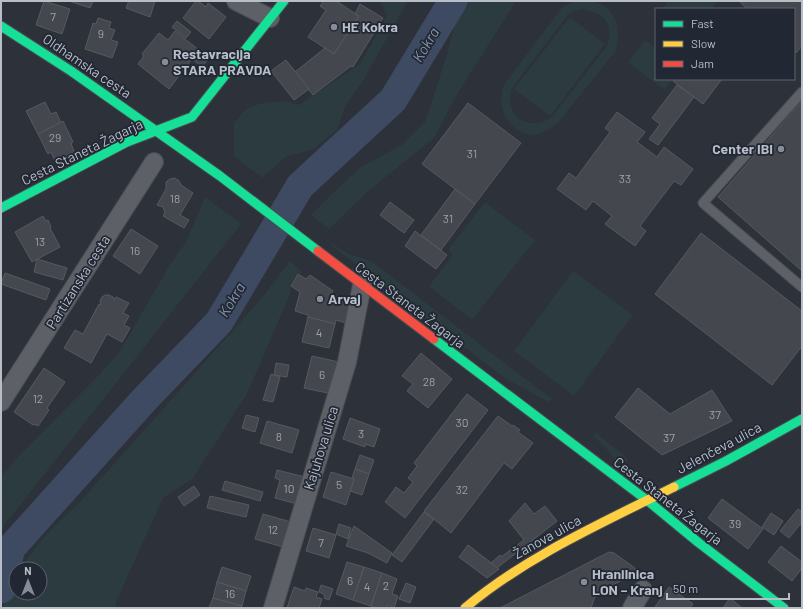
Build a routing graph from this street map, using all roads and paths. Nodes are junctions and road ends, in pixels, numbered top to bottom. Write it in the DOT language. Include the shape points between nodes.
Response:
graph roads {
  1 [pos="236,1"];
  2 [pos="284,1"];
  3 [pos="270,18"];
  4 [pos="1,26"];
  5 [pos="802,92"];
  6 [pos="157,131"];
  7 [pos="151,165"];
  8 [pos="1,208"];
  9 [pos="362,285"];
  10 [pos="802,287"];
  11 [pos="1,402"];
  12 [pos="802,419"];
  13 [pos="648,501"];
  14 [pos="643,590"];
  15 [pos="273,608"];
  16 [pos="465,608"];
  17 [pos="632,608"];
  18 [pos="784,608"];
  1 -- 3 [label="street"];
  2 -- 3 [label="main road"];
  3 -- 6 [label="main road" via="192,117"];
  4 -- 6 [label="main road, Oldhamska cesta"];
  5 -- 10 [label="lane" via="703,203"];
  6 -- 8 [label="main road, Cesta Staneta Žagarja" via="127,142"];
  6 -- 9 [label="main road, Cesta Staneta Žagarja"];
  7 -- 11 [label="street, Partizanska cesta"];
  9 -- 13 [label="main road, Cesta Staneta Žagarja"];
  9 -- 15 [label="street, Kajuhova ulica" via="347,362"];
  12 -- 13 [label="main road, Jelenčeva ulica"];
  13 -- 16 [label="main road, Žanova ulica" via="542,554 491,587"];
  13 -- 18 [label="main road, Cesta Staneta Žagarja"];
  14 -- 17 [label="street"];
}
